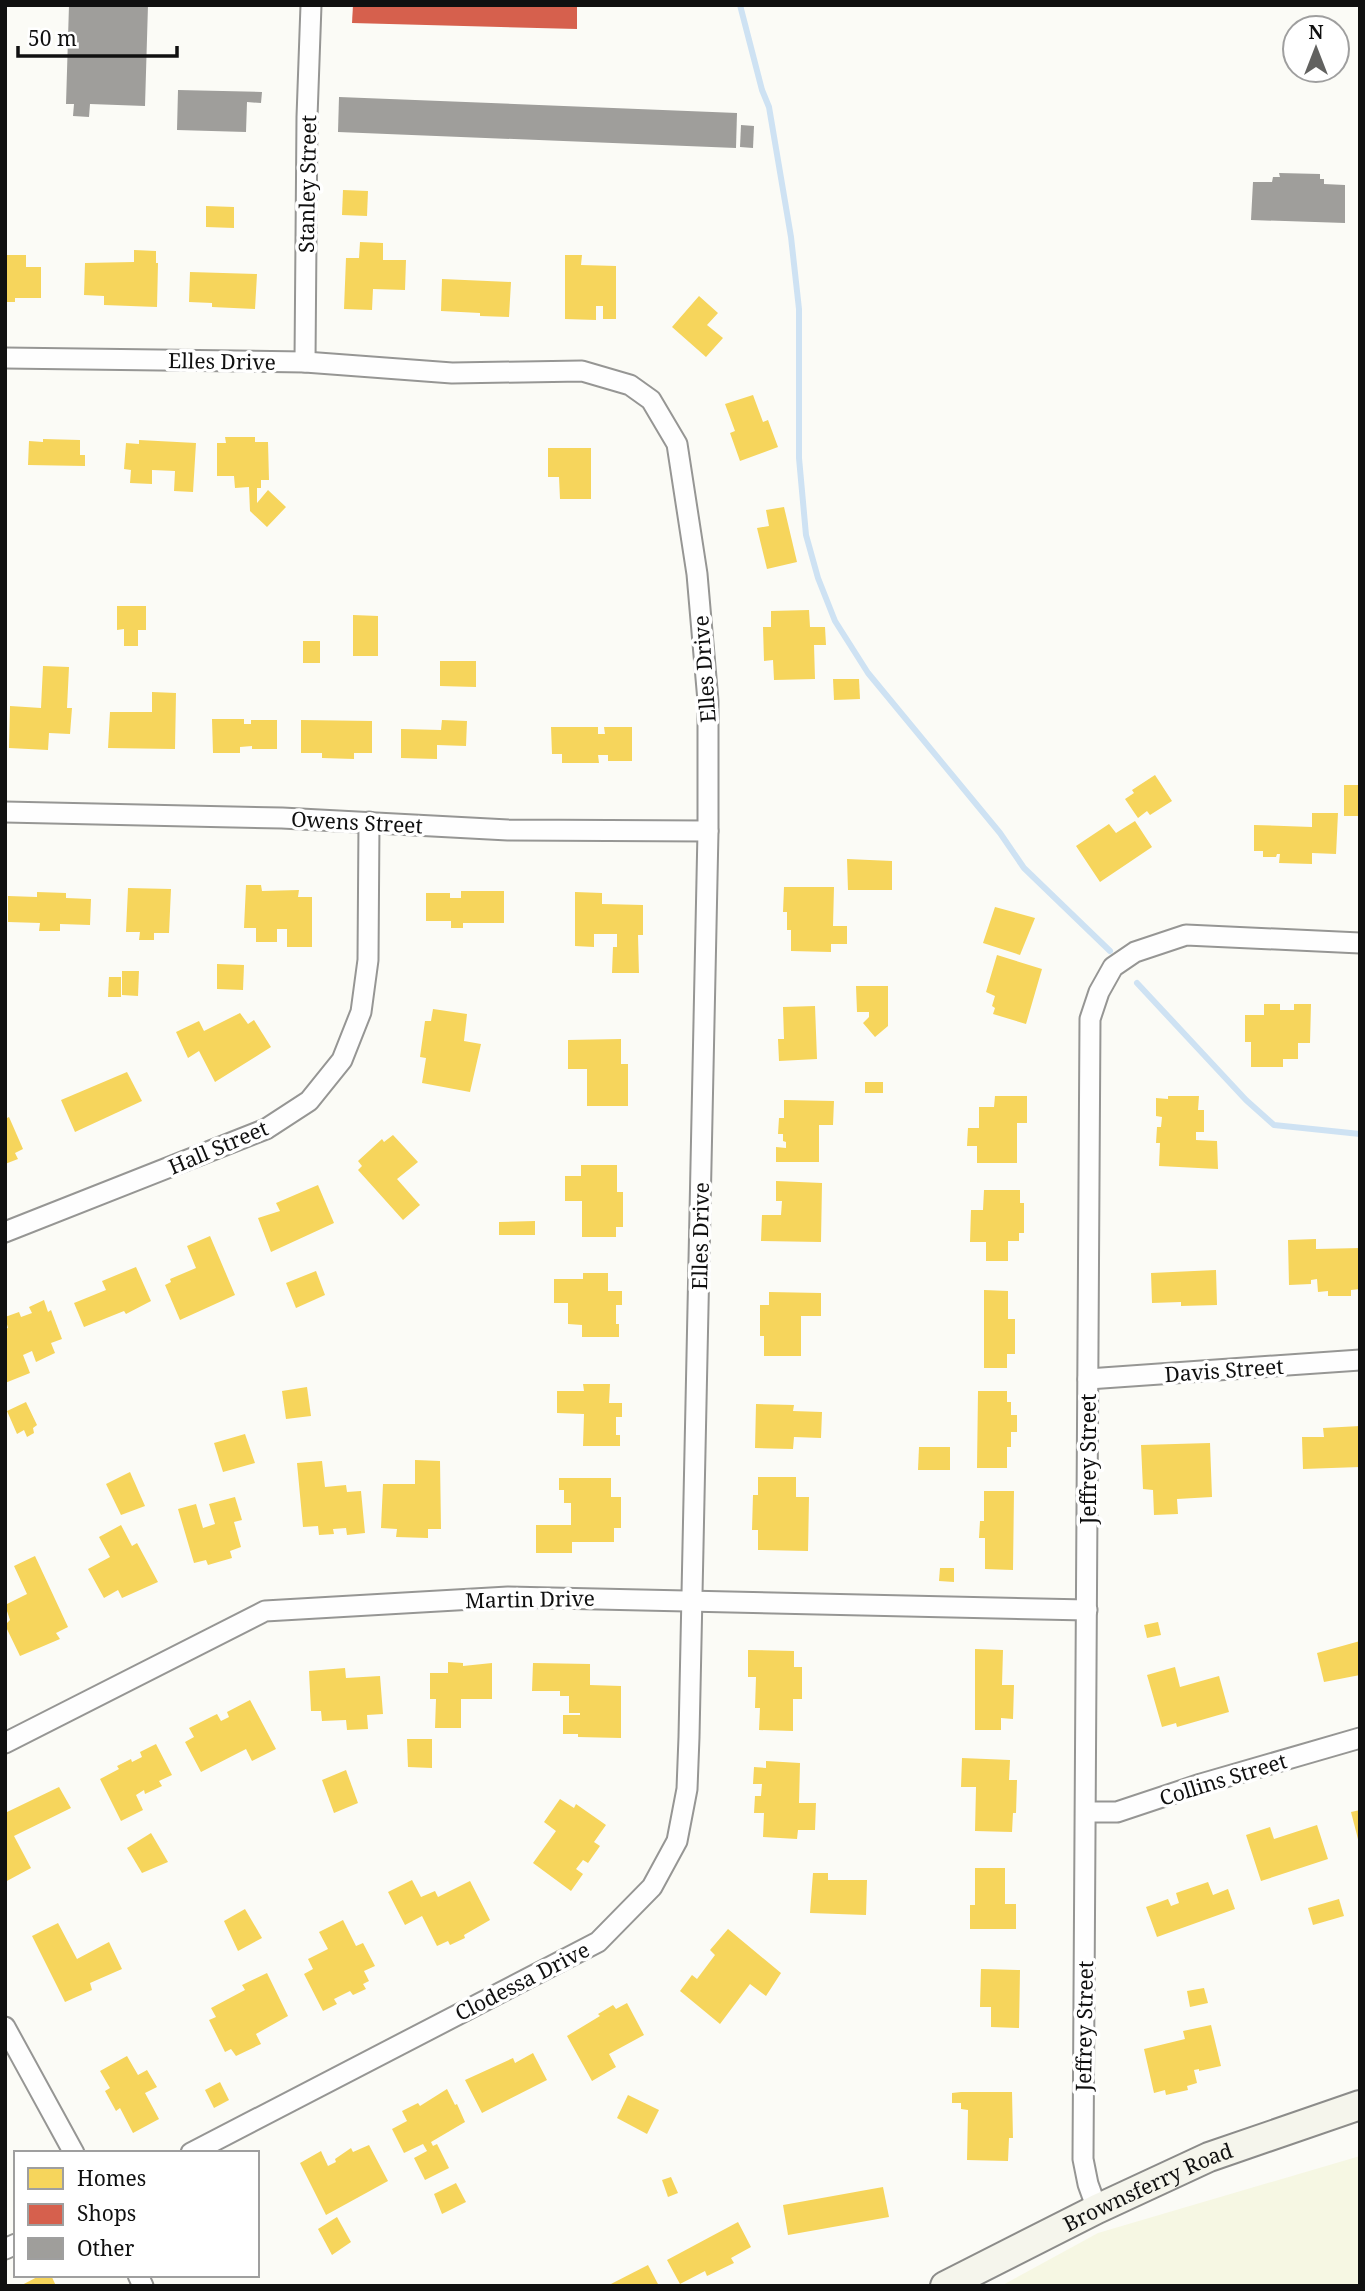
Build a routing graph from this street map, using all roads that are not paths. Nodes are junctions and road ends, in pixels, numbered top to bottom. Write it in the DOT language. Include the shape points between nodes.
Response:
graph roads {
  1 [pos="311,5"];
  2 [pos="5,358"];
  3 [pos="305,362"];
  4 [pos="5,812"];
  5 [pos="369,822"];
  6 [pos="708,831"];
  7 [pos="1360,943"];
  8 [pos="5,1232"];
  9 [pos="1360,1360"];
  10 [pos="1088,1379"];
  11 [pos="693,1600"];
  12 [pos="1087,1610"];
  13 [pos="1360,1738"];
  14 [pos="5,1743"];
  15 [pos="1086,1812"];
  16 [pos="5,2027"];
  17 [pos="1360,2105"];
  18 [pos="73,2151"];
  19 [pos="195,2151"];
  20 [pos="1097,2209"];
  21 [pos="945,2286"];
  1 -- 3 [label="street, Stanley Street"];
  2 -- 3 [label="street, Elles Drive"];
  3 -- 6 [label="street, Elles Drive" via="452,373 582,371 630,385 651,400 677,444 697,573 708,701"];
  4 -- 5 [label="street, Owens Street"];
  5 -- 6 [label="street, Owens Street" via="508,830"];
  5 -- 8 [label="street, Hall Street" via="368,960 361,1012 342,1060 309,1101 266,1129"];
  6 -- 11 [label="street, Elles Drive"];
  7 -- 10 [label="street, Jeffrey Street" via="1186,935 1135,951 1113,967 1090,1019"];
  9 -- 10 [label="street, Davis Street"];
  10 -- 12 [label="street, Jeffrey Street"];
  11 -- 12 [label="street, Martin Drive"];
  11 -- 14 [label="street, Martin Drive" via="508,1597 265,1611"];
  11 -- 19 [label="street, Clodessa Drive" via="687,1789 677,1841 652,1887 598,1942"];
  12 -- 15 [label="street, Jeffrey Street"];
  13 -- 15 [label="street, Collins Street" via="1117,1812"];
  15 -- 20 [label="street, Jeffrey Street" via="1083,2159"];
  16 -- 18 [label="street"];
  17 -- 20 [label="street, Brownsferry Road" via="1209,2157"];
  20 -- 21 [label="street, Brownsferry Road"];
}
